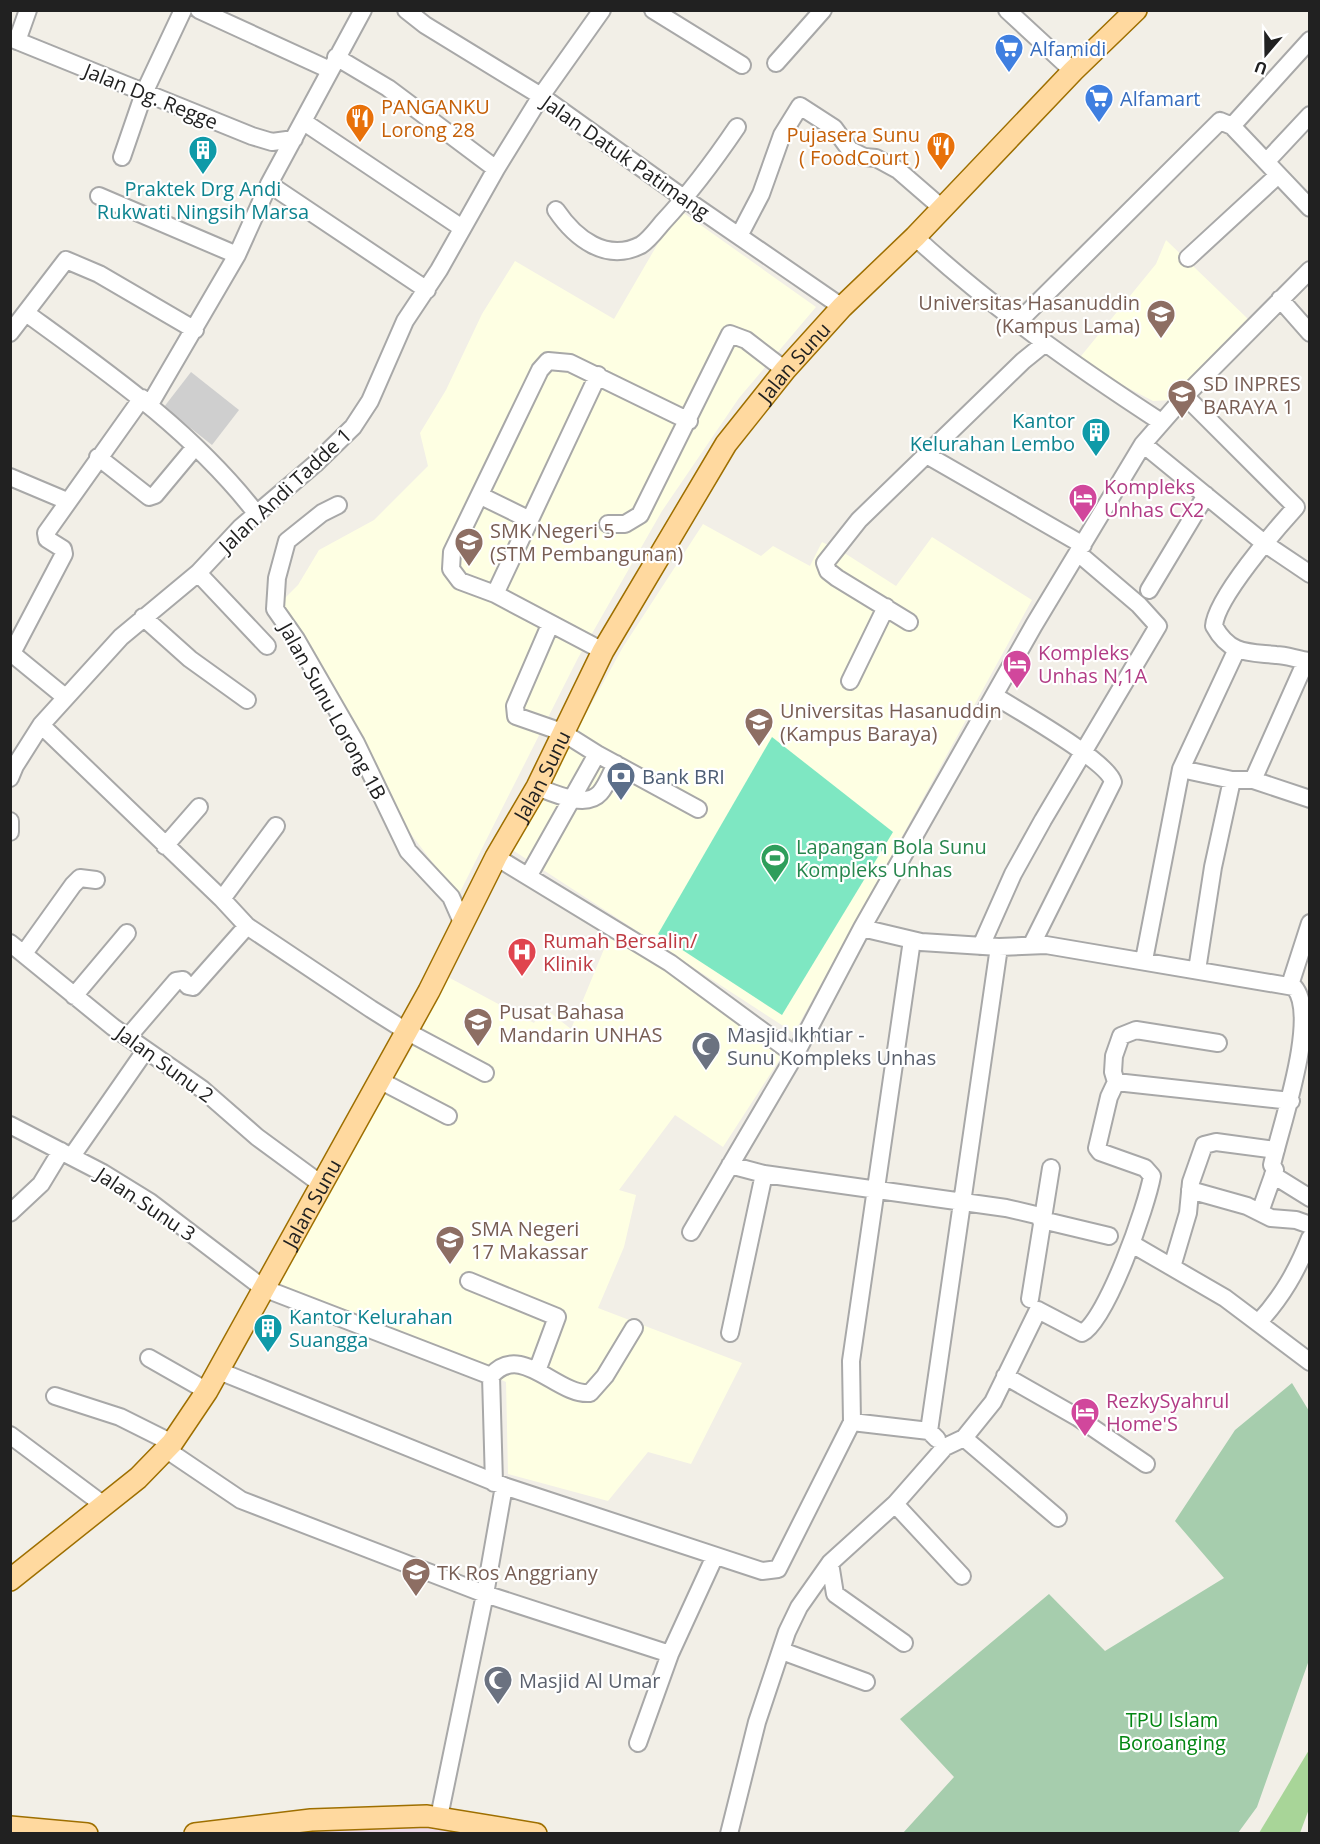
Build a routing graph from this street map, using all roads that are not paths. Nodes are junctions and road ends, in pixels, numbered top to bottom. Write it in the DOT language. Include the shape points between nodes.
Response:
graph roads {
  1 [pos="28,10"];
  2 [pos="183,10"];
  3 [pos="199,10"];
  4 [pos="363,10"];
  5 [pos="406,10"];
  6 [pos="602,10"];
  7 [pos="652,10"];
  8 [pos="823,10"];
  9 [pos="1007,10"];
  10 [pos="1136,10"];
  11 [pos="14,39"];
  12 [pos="1310,40"];
  13 [pos="333,63"];
  14 [pos="776,63"];
  15 [pos="742,65"];
  16 [pos="1073,71"];
  17 [pos="144,93"];
  18 [pos="541,96"];
  19 [pos="1310,116"];
  20 [pos="304,122"];
  21 [pos="1226,123"];
  22 [pos="737,128"];
  23 [pos="294,140"];
  24 [pos="122,157"];
  25 [pos="496,169"];
  26 [pos="1272,169"];
  27 [pos="269,184"];
  28 [pos="99,196"];
  29 [pos="684,200"];
  30 [pos="1310,208"];
  31 [pos="942,209"];
  32 [pos="556,210"];
  33 [pos="462,228"];
  34 [pos="739,236"];
  35 [pos="915,237"];
  36 [pos="237,255"];
  37 [pos="1188,258"];
  38 [pos="1310,270"];
  39 [pos="427,290"];
  40 [pos="1280,299"];
  41 [pos="842,307"];
  42 [pos="26,313"];
  43 [pos="1018,322"];
  44 [pos="195,330"];
  45 [pos="10,333"];
  46 [pos="1310,333"];
  47 [pos="1044,344"];
  48 [pos="785,370"];
  49 [pos="598,375"];
  50 [pos="1185,396"];
  51 [pos="146,401"];
  52 [pos="689,421"];
  53 [pos="1161,422"];
  54 [pos="1143,444"];
  55 [pos="195,447"];
  56 [pos="925,454"];
  57 [pos="98,457"];
  58 [pos="10,477"];
  59 [pos="1206,495"];
  60 [pos="481,496"];
  61 [pos="67,501"];
  62 [pos="338,505"];
  63 [pos="1303,510"];
  64 [pos="256,513"];
  65 [pos="530,520"];
  66 [pos="608,524"];
  67 [pos="1264,543"];
  68 [pos="1081,549"];
  69 [pos="198,573"];
  70 [pos="1310,574"];
  71 [pos="1149,590"];
  72 [pos="495,594"];
  73 [pos="886,607"];
  74 [pos="143,617"];
  75 [pos="909,622"];
  76 [pos="550,625"];
  77 [pos="267,646"];
  78 [pos="1237,649"];
  79 [pos="603,651"];
  80 [pos="11,652"];
  81 [pos="1308,661"];
  82 [pos="850,681"];
  83 [pos="995,696"];
  84 [pos="65,697"];
  85 [pos="247,700"];
  86 [pos="41,725"];
  87 [pos="562,732"];
  88 [pos="1083,752"];
  89 [pos="597,754"];
  90 [pos="616,764"];
  91 [pos="1181,769"];
  92 [pos="10,778"];
  93 [pos="1232,780"];
  94 [pos="1252,780"];
  95 [pos="537,787"];
  96 [pos="1310,799"];
  97 [pos="571,800"];
  98 [pos="199,807"];
  99 [pos="698,809"];
  100 [pos="10,820"];
  101 [pos="276,826"];
  102 [pos="10,832"];
  103 [pos="165,846"];
  104 [pos="496,857"];
  105 [pos="529,875"];
  106 [pos="96,880"];
  107 [pos="222,898"];
  108 [pos="462,922"];
  109 [pos="1310,923"];
  110 [pos="247,926"];
  111 [pos="862,928"];
  112 [pos="127,933"];
  113 [pos="912,940"];
  114 [pos="10,943"];
  115 [pos="1032,944"];
  116 [pos="981,946"];
  117 [pos="999,947"];
  118 [pos="25,952"];
  119 [pos="1144,960"];
  120 [pos="1197,970"];
  121 [pos="1290,985"];
  122 [pos="74,996"];
  123 [pos="406,1031"];
  124 [pos="128,1037"];
  125 [pos="1218,1043"];
  126 [pos="146,1051"];
  127 [pos="795,1055"];
  128 [pos="485,1074"];
  129 [pos="379,1080"];
  130 [pos="1116,1082"];
  131 [pos="1291,1101"];
  132 [pos="448,1116"];
  133 [pos="10,1125"];
  134 [pos="1276,1150"];
  135 [pos="66,1153"];
  136 [pos="730,1165"];
  137 [pos="1051,1168"];
  138 [pos="764,1174"];
  139 [pos="1273,1175"];
  140 [pos="321,1184"];
  141 [pos="876,1190"];
  142 [pos="1190,1190"];
  143 [pos="1310,1198"];
  144 [pos="964,1202"];
  145 [pos="1260,1212"];
  146 [pos="10,1213"];
  147 [pos="1042,1221"];
  148 [pos="1310,1225"];
  149 [pos="691,1232"];
  150 [pos="1109,1236"];
  151 [pos="1310,1238"];
  152 [pos="1132,1244"];
  153 [pos="1172,1267"];
  154 [pos="469,1281"];
  155 [pos="268,1291"];
  156 [pos="1034,1304"];
  157 [pos="1258,1323"];
  158 [pos="634,1328"];
  159 [pos="730,1333"];
  160 [pos="149,1358"];
  161 [pos="1310,1362"];
  162 [pos="219,1371"];
  163 [pos="537,1371"];
  164 [pos="491,1376"];
  165 [pos="1005,1376"];
  166 [pos="207,1391"];
  167 [pos="55,1396"];
  168 [pos="852,1422"];
  169 [pos="929,1431"];
  170 [pos="10,1436"];
  171 [pos="964,1438"];
  172 [pos="170,1446"];
  173 [pos="945,1447"];
  174 [pos="1146,1464"];
  175 [pos="499,1484"];
  176 [pos="895,1503"];
  177 [pos="105,1506"];
  178 [pos="1058,1518"];
  179 [pos="715,1556"];
  180 [pos="830,1563"];
  181 [pos="962,1576"];
  182 [pos="10,1580"];
  183 [pos="485,1594"];
  184 [pos="904,1643"];
  185 [pos="782,1651"];
  186 [pos="670,1654"];
  187 [pos="866,1682"];
  188 [pos="638,1743"];
  189 [pos="439,1817"];
  190 [pos="10,1827"];
  191 [pos="87,1833"];
  192 [pos="195,1833"];
  193 [pos="536,1833"];
  194 [pos="729,1833"];
  1 -- 11 [label="street"];
  2 -- 17 [label="street"];
  3 -- 13 [label="street"];
  4 -- 13 [label="street"];
  5 -- 18 [label="street, Jalan Datuk Patimang"];
  6 -- 18 [label="street, Jalan Andi Tadde 1"];
  7 -- 15 [label="street"];
  8 -- 14 [label="street"];
  9 -- 16 [label="street"];
  10 -- 16 [label="main road, Jalan Sunu"];
  11 -- 17 [label="street, Jalan Dg. Regge"];
  12 -- 21 [label="street"];
  13 -- 20 [label="street"];
  13 -- 25 [label="street" via="388,88"];
  16 -- 31 [label="main road, Jalan Sunu"];
  17 -- 23 [label="street, Jalan Dg. Regge" via="252,136 272,142"];
  17 -- 24 [label="street"];
  18 -- 25 [label="street, Jalan Andi Tadde 1"];
  18 -- 29 [label="street, Jalan Datuk Patimang"];
  19 -- 26 [label="street"];
  20 -- 23 [label="street"];
  20 -- 33 [label="street"];
  21 -- 26 [label="street"];
  21 -- 43 [label="street"];
  22 -- 29 [label="street"];
  23 -- 27 [label="street"];
  25 -- 33 [label="street, Jalan Andi Tadde 1"];
  26 -- 30 [label="street"];
  26 -- 37 [label="street"];
  27 -- 36 [label="street"];
  27 -- 39 [label="street"];
  28 -- 36 [label="street"];
  29 -- 32 [label="street" via="641,245 622,251 601,249 581,239"];
  29 -- 34 [label="street, Jalan Datuk Patimang"];
  31 -- 34 [label="street" via="898,170 850,150 834,128 800,106 782,135 765,185"];
  31 -- 35 [label="main road, Jalan Sunu"];
  33 -- 39 [label="street, Jalan Andi Tadde 1"];
  34 -- 41 [label="street, Jalan Datuk Patimang"];
  35 -- 41 [label="main road, Jalan Sunu"];
  35 -- 43 [label="street"];
  36 -- 44 [label="street"];
  38 -- 40 [label="street"];
  39 -- 64 [label="street, Jalan Andi Tadde 1" via="396,338 378,385 353,427"];
  40 -- 46 [label="street"];
  40 -- 50 [label="street"];
  41 -- 48 [label="main road, Jalan Sunu"];
  42 -- 44 [label="street" via="63,262 71,260"];
  42 -- 45 [label="street"];
  42 -- 51 [label="street"];
  43 -- 47 [label="street"];
  44 -- 51 [label="street"];
  47 -- 53 [label="street"];
  47 -- 56 [label="street"];
  48 -- 52 [label="street" via="746,340 730,334"];
  48 -- 79 [label="main road, Jalan Sunu" via="726,444"];
  49 -- 52 [label="street"];
  49 -- 60 [label="street" via="570,363 548,361 540,370"];
  49 -- 65 [label="street"];
  50 -- 53 [label="street"];
  50 -- 63 [label="street"];
  51 -- 55 [label="street"];
  51 -- 57 [label="street"];
  52 -- 66 [label="street" via="640,514 625,524"];
  53 -- 54 [label="street"];
  54 -- 59 [label="street"];
  54 -- 68 [label="street"];
  55 -- 57 [label="street" via="149,497"];
  55 -- 64 [label="street"];
  56 -- 68 [label="street"];
  56 -- 73 [label="street" via="860,520 825,563 837,578"];
  57 -- 61 [label="street"];
  58 -- 61 [label="street"];
  59 -- 67 [label="street"];
  59 -- 71 [label="street"];
  60 -- 65 [label="street"];
  60 -- 72 [label="street" via="452,552 451,569 460,581"];
  61 -- 80 [label="street" via="45,536 64,554"];
  62 -- 108 [label="street, Jalan Sunu Lorong 1B" via="287,541 277,578 275,609 297,639 356,743 408,851 451,897"];
  63 -- 67 [label="street"];
  64 -- 69 [label="street, Jalan Andi Tadde 1"];
  65 -- 72 [label="street"];
  67 -- 70 [label="street"];
  67 -- 78 [label="street" via="1215,620 1217,631"];
  68 -- 83 [label="street"];
  68 -- 88 [label="street" via="1158,626"];
  69 -- 74 [label="street, Jalan Andi Tadde 1"];
  69 -- 77 [label="street"];
  72 -- 76 [label="street"];
  73 -- 75 [label="street"];
  73 -- 82 [label="street"];
  74 -- 84 [label="street, Jalan Andi Tadde 1"];
  74 -- 85 [label="street"];
  76 -- 79 [label="street"];
  76 -- 87 [label="street" via="514,711 519,719"];
  78 -- 81 [label="street" via="1245,654"];
  78 -- 91 [label="street"];
  79 -- 87 [label="main road, Jalan Sunu"];
  80 -- 84 [label="street"];
  81 -- 94 [label="street"];
  83 -- 88 [label="street"];
  83 -- 111 [label="street"];
  84 -- 86 [label="street, Jalan Andi Tadde 1"];
  86 -- 92 [label="street, Jalan Andi Tadde 1"];
  86 -- 103 [label="street"];
  87 -- 89 [label="street"];
  87 -- 95 [label="main road, Jalan Sunu"];
  88 -- 115 [label="street" via="1109,774 1112,786"];
  88 -- 116 [label="street" via="1013,874"];
  89 -- 90 [label="street"];
  89 -- 97 [label="street"];
  90 -- 97 [label="street" via="599,795"];
  90 -- 99 [label="street"];
  91 -- 93 [label="street"];
  91 -- 119 [label="street"];
  93 -- 94 [label="street"];
  93 -- 120 [label="street"];
  94 -- 96 [label="street"];
  95 -- 97 [label="street"];
  95 -- 104 [label="main road, Jalan Sunu"];
  97 -- 105 [label="street"];
  98 -- 103 [label="street"];
  100 -- 102 [label="street"];
  101 -- 107 [label="street"];
  103 -- 107 [label="street"];
  104 -- 105 [label="street"];
  104 -- 108 [label="main road, Jalan Sunu"];
  105 -- 127 [label="street" via="670,963"];
  106 -- 118 [label="street" via="80,878 73,885"];
  107 -- 110 [label="street"];
  108 -- 123 [label="main road, Jalan Sunu"];
  109 -- 121 [label="street"];
  110 -- 123 [label="street"];
  110 -- 124 [label="street" via="193,987 183,980 176,981"];
  111 -- 113 [label="street"];
  111 -- 127 [label="street"];
  112 -- 122 [label="street"];
  113 -- 116 [label="street"];
  113 -- 141 [label="street"];
  114 -- 118 [label="street, Jalan Sunu 2"];
  115 -- 117 [label="street"];
  115 -- 119 [label="street"];
  116 -- 117 [label="street"];
  117 -- 144 [label="street" via="978,1076"];
  118 -- 122 [label="street, Jalan Sunu 2"];
  119 -- 120 [label="street"];
  120 -- 121 [label="street"];
  121 -- 131 [label="street" via="1302,996 1304,1008"];
  122 -- 124 [label="street, Jalan Sunu 2"];
  123 -- 128 [label="street"];
  123 -- 129 [label="main road, Jalan Sunu"];
  124 -- 126 [label="street, Jalan Sunu 2"];
  125 -- 130 [label="street" via="1136,1030 1121,1036 1116,1045"];
  126 -- 135 [label="street"];
  126 -- 140 [label="street, Jalan Sunu 2" via="202,1089 257,1137"];
  127 -- 136 [label="street"];
  129 -- 132 [label="street"];
  129 -- 140 [label="main road, Jalan Sunu"];
  130 -- 131 [label="street"];
  130 -- 152 [label="street" via="1097,1148 1145,1168 1152,1176"];
  131 -- 134 [label="street"];
  133 -- 135 [label="street, Jalan Sunu 3"];
  134 -- 139 [label="street"];
  134 -- 142 [label="street" via="1207,1142"];
  135 -- 146 [label="street"];
  135 -- 155 [label="street, Jalan Sunu 3" via="150,1202"];
  136 -- 138 [label="street"];
  136 -- 149 [label="street"];
  137 -- 147 [label="street"];
  138 -- 141 [label="street"];
  138 -- 159 [label="street"];
  139 -- 143 [label="street"];
  139 -- 145 [label="street"];
  140 -- 155 [label="main road, Jalan Sunu"];
  141 -- 144 [label="street"];
  141 -- 168 [label="street" via="851,1361"];
  142 -- 145 [label="street"];
  142 -- 153 [label="street" via="1185,1226"];
  144 -- 147 [label="street" via="1036,1215"];
  144 -- 169 [label="street"];
  145 -- 148 [label="street" via="1271,1218"];
  147 -- 150 [label="street"];
  147 -- 156 [label="street"];
  151 -- 157 [label="street" via="1289,1284"];
  152 -- 153 [label="street"];
  152 -- 156 [label="street" via="1104,1306 1086,1330 1078,1331"];
  153 -- 157 [label="street"];
  154 -- 163 [label="street" via="557,1317"];
  155 -- 162 [label="main road, Jalan Sunu"];
  155 -- 164 [label="street, Jalan Sunu 3"];
  156 -- 165 [label="street"];
  157 -- 161 [label="street"];
  158 -- 163 [label="street" via="590,1393 576,1392"];
  160 -- 166 [label="street"];
  162 -- 166 [label="main road, Jalan Sunu"];
  162 -- 175 [label="street"];
  163 -- 164 [label="street" via="510,1364 498,1368"];
  164 -- 175 [label="street"];
  165 -- 171 [label="street" via="993,1402"];
  165 -- 174 [label="street" via="1077,1417"];
  166 -- 172 [label="main road, Jalan Sunu"];
  167 -- 172 [label="street" via="120,1417"];
  168 -- 169 [label="street"];
  168 -- 179 [label="street" via="778,1569 767,1572"];
  169 -- 173 [label="street"];
  170 -- 177 [label="street"];
  171 -- 173 [label="street"];
  171 -- 178 [label="street"];
  172 -- 177 [label="main road, Jalan Sunu"];
  172 -- 183 [label="street" via="241,1500"];
  173 -- 176 [label="street"];
  175 -- 179 [label="street"];
  175 -- 183 [label="street"];
  176 -- 180 [label="street"];
  176 -- 181 [label="street"];
  177 -- 182 [label="main road, Jalan Sunu"];
  179 -- 186 [label="street"];
  180 -- 184 [label="street" via="835,1594"];
  180 -- 185 [label="street" via="799,1607"];
  183 -- 186 [label="street"];
  183 -- 189 [label="street"];
  185 -- 187 [label="street"];
  185 -- 194 [label="street" via="757,1722"];
  186 -- 188 [label="street"];
  189 -- 192 [label="main road" via="311,1820"];
  189 -- 193 [label="main road"];
  190 -- 191 [label="main road"];
}
